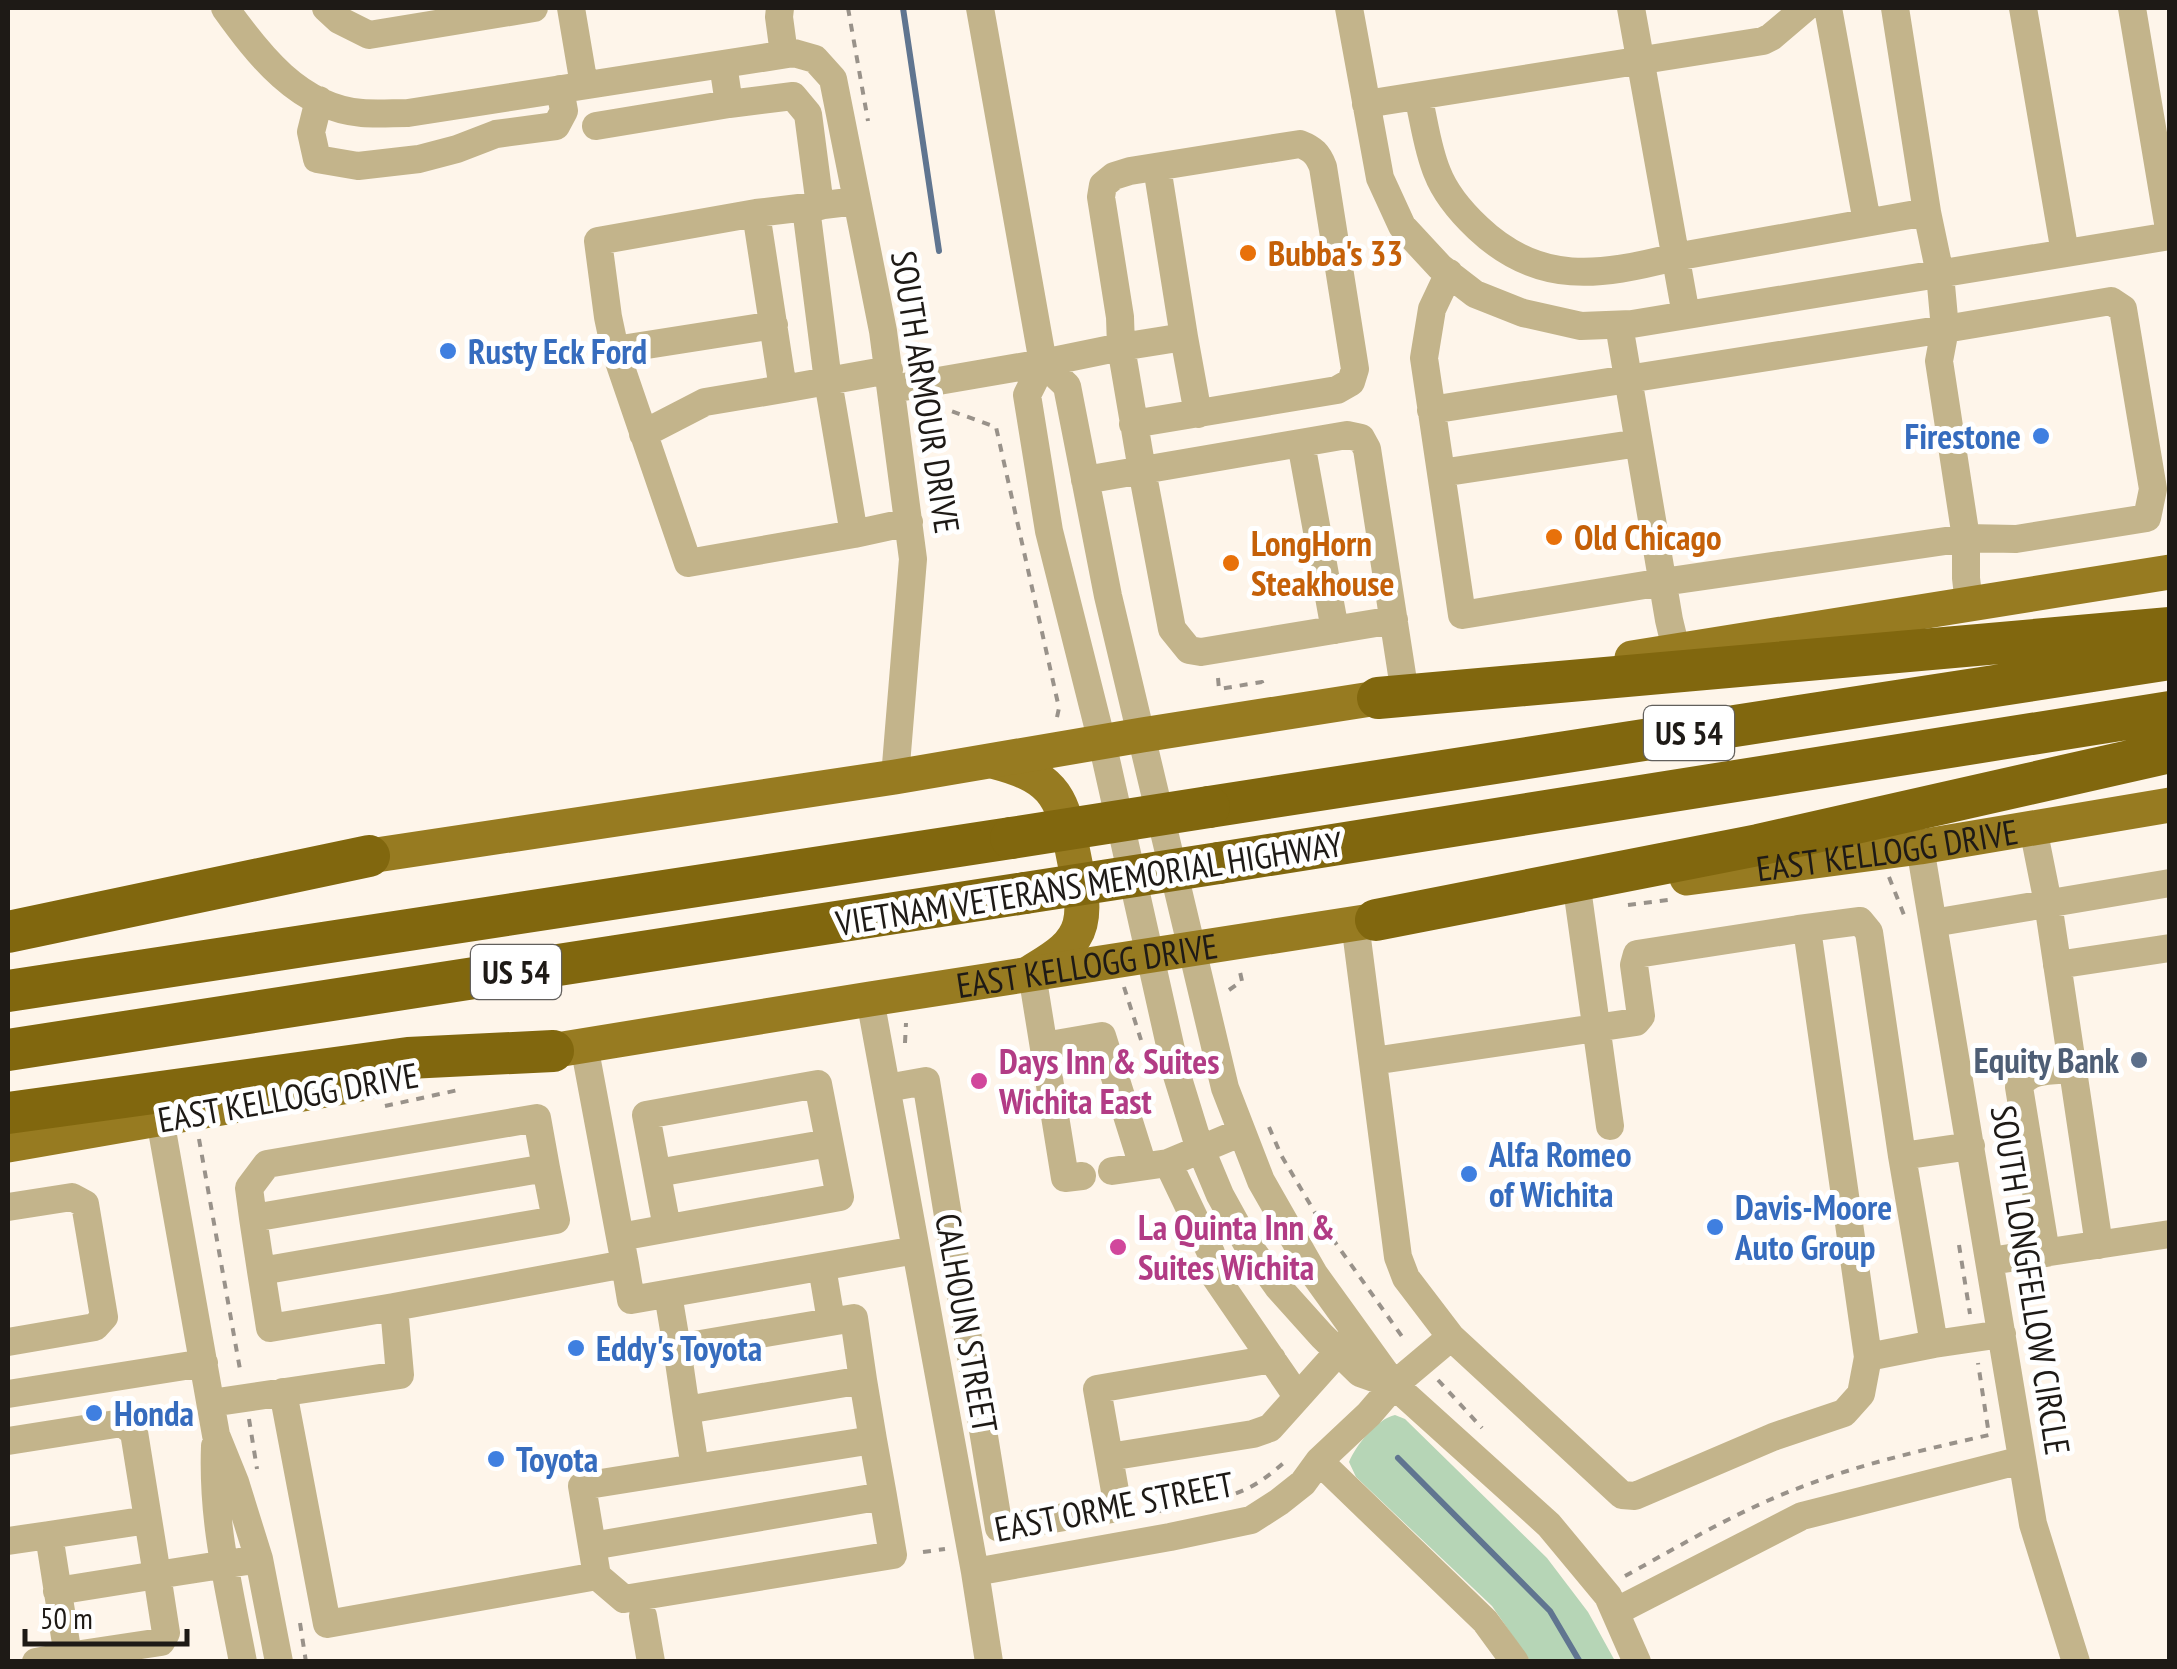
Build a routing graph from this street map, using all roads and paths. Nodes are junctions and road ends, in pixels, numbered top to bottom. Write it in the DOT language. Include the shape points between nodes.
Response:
graph roads {
  1 [pos="225,8"];
  2 [pos="326,8"];
  3 [pos="571,8"];
  4 [pos="780,8"];
  5 [pos="980,8"];
  6 [pos="1349,8"];
  7 [pos="1631,8"];
  8 [pos="1804,8"];
  9 [pos="1828,8"];
  10 [pos="1894,8"];
  11 [pos="2023,8"];
  12 [pos="2132,8"];
  13 [pos="517,9"];
  14 [pos="784,54"];
  15 [pos="1640,60"];
  16 [pos="723,64"];
  17 [pos="572,87"];
  18 [pos="1418,96"];
  19 [pos="318,100"];
  20 [pos="729,104"];
  21 [pos="1366,104"];
  22 [pos="450,106"];
  23 [pos="596,126"];
  24 [pos="468,144"];
  25 [pos="1157,167"];
  26 [pos="857,201"];
  27 [pos="813,207"];
  28 [pos="1928,212"];
  29 [pos="756,213"];
  30 [pos="1867,222"];
  31 [pos="2170,236"];
  32 [pos="2065,253"];
  33 [pos="1676,257"];
  34 [pos="1449,273"];
  35 [pos="1940,274"];
  36 [pos="1686,315"];
  37 [pos="774,325"];
  38 [pos="1619,325"];
  39 [pos="1945,329"];
  40 [pos="1184,336"];
  41 [pos="1121,347"];
  42 [pos="615,350"];
  43 [pos="1043,363"];
  44 [pos="1628,378"];
  45 [pos="891,379"];
  46 [pos="828,381"];
  47 [pos="784,389"];
  48 [pos="1431,410"];
  49 [pos="1198,414"];
  50 [pos="1134,424"];
  51 [pos="643,434"];
  52 [pos="1301,443"];
  53 [pos="1640,443"];
  54 [pos="1142,470"];
  55 [pos="1441,473"];
  56 [pos="1085,480"];
  57 [pos="909,522"];
  58 [pos="854,534"];
  59 [pos="1966,538"];
  60 [pos="2170,572"];
  61 [pos="1663,582"];
  62 [pos="1969,604"];
  63 [pos="1394,620"];
  64 [pos="2170,628"];
  65 [pos="1335,630"];
  66 [pos="2170,659"];
  67 [pos="1678,661"];
  68 [pos="1218,678"];
  69 [pos="1265,692"];
  70 [pos="1391,696"];
  71 [pos="2170,712"];
  72 [pos="1142,735"];
  73 [pos="1102,742"];
  74 [pos="2170,752"];
  75 [pos="991,761"];
  76 [pos="895,778"];
  77 [pos="2170,805"];
  78 [pos="2033,828"];
  79 [pos="1920,846"];
  80 [pos="369,856"];
  81 [pos="2170,882"];
  82 [pos="1577,887"];
  83 [pos="2048,903"];
  84 [pos="8,911"];
  85 [pos="1366,921"];
  86 [pos="1933,923"];
  87 [pos="1799,929"];
  88 [pos="8,932"];
  89 [pos="1193,948"];
  90 [pos="2170,948"];
  91 [pos="1148,956"];
  92 [pos="2058,965"];
  93 [pos="1029,974"];
  94 [pos="8,991"];
  95 [pos="870,998"];
  96 [pos="1597,1028"];
  97 [pos="1044,1046"];
  98 [pos="568,1048"];
  99 [pos="8,1050"];
  100 [pos="1373,1061"];
  101 [pos="2073,1069"];
  102 [pos="886,1088"];
  103 [pos="8,1112"];
  104 [pos="160,1120"];
  105 [pos="1610,1126"];
  106 [pos="1242,1132"];
  107 [pos="829,1144"];
  108 [pos="8,1145"];
  109 [pos="1971,1146"];
  110 [pos="1201,1149"];
  111 [pos="1902,1156"];
  112 [pos="1156,1164"];
  113 [pos="546,1168"];
  114 [pos="1112,1171"];
  115 [pos="657,1173"];
  116 [pos="1082,1176"];
  117 [pos="8,1207"];
  118 [pos="253,1218"];
  119 [pos="667,1228"];
  120 [pos="2170,1234"];
  121 [pos="2100,1245"];
  122 [pos="623,1250"];
  123 [pos="2046,1253"];
  124 [pos="918,1260"];
  125 [pos="1990,1262"];
  126 [pos="956,1263"];
  127 [pos="822,1266"];
  128 [pos="261,1272"];
  129 [pos="668,1294"];
  130 [pos="394,1307"];
  131 [pos="831,1321"];
  132 [pos="2002,1334"];
  133 [pos="1450,1337"];
  134 [pos="8,1342"];
  135 [pos="1347,1342"];
  136 [pos="1934,1344"];
  137 [pos="676,1348"];
  138 [pos="1868,1357"];
  139 [pos="1272,1359"];
  140 [pos="204,1363"];
  141 [pos="863,1380"];
  142 [pos="1394,1385"];
  143 [pos="283,1392"];
  144 [pos="8,1394"];
  145 [pos="1298,1396"];
  146 [pos="210,1404"];
  147 [pos="686,1410"];
  148 [pos="216,1435"];
  149 [pos="873,1440"];
  150 [pos="8,1441"];
  151 [pos="1109,1457"];
  152 [pos="1306,1458"];
  153 [pos="2022,1460"];
  154 [pos="695,1468"];
  155 [pos="991,1481"];
  156 [pos="958,1487"];
  157 [pos="883,1496"];
  158 [pos="1206,1502"];
  159 [pos="1190,1506"];
  160 [pos="1134,1516"];
  161 [pos="148,1520"];
  162 [pos="48,1535"];
  163 [pos="8,1541"];
  164 [pos="969,1544"];
  165 [pos="592,1546"];
  166 [pos="923,1552"];
  167 [pos="258,1559"];
  168 [pos="223,1564"];
  169 [pos="975,1572"];
  170 [pos="157,1575"];
  171 [pos="597,1576"];
  172 [pos="58,1591"];
  173 [pos="1615,1612"];
  174 [pos="643,1616"];
  175 [pos="68,1656"];
  176 [pos="36,1662"];
  177 [pos="243,1662"];
  178 [pos="279,1662"];
  179 [pos="651,1662"];
  180 [pos="989,1662"];
  181 [pos="1514,1662"];
  182 [pos="1637,1662"];
  183 [pos="2076,1662"];
  1 -- 19 [label="street" via="280,76"];
  2 -- 13 [label="street" via="369,34"];
  3 -- 17 [label="street"];
  4 -- 14 [label="street"];
  5 -- 43 [label="street"];
  6 -- 21 [label="street"];
  7 -- 15 [label="street"];
  8 -- 15 [label="street" via="1762,41"];
  9 -- 30 [label="street"];
  10 -- 28 [label="street"];
  11 -- 32 [label="street"];
  12 -- 31 [label="street"];
  14 -- 16 [label="street"];
  14 -- 26 [label="street, SOUTH ARMOUR DRIVE" via="815,60 833,79"];
  15 -- 18 [label="street"];
  15 -- 33 [label="street"];
  16 -- 17 [label="street"];
  16 -- 20 [label="street"];
  17 -- 22 [label="street"];
  17 -- 24 [label="street" via="556,126"];
  18 -- 21 [label="street"];
  18 -- 33 [label="street" via="1442,182 1466,216 1511,253 1536,266 1596,272"];
  19 -- 22 [label="street" via="359,113"];
  19 -- 24 [label="street" via="310,132 316,159 358,166 419,160"];
  20 -- 23 [label="street"];
  20 -- 27 [label="street" via="793,96 808,114"];
  21 -- 34 [label="street" via="1380,178 1402,226"];
  22 -- 24 [label="street"];
  25 -- 40 [label="street"];
  25 -- 41 [label="street" via="1114,176 1100,197"];
  25 -- 49 [label="street" via="1300,144 1318,154 1326,186 1355,369 1351,382"];
  26 -- 27 [label="street"];
  26 -- 45 [label="street, SOUTH ARMOUR DRIVE"];
  27 -- 29 [label="street"];
  27 -- 46 [label="street"];
  28 -- 30 [label="street"];
  28 -- 35 [label="street"];
  29 -- 37 [label="street"];
  29 -- 42 [label="street" via="598,241"];
  30 -- 33 [label="street"];
  31 -- 32 [label="street"];
  32 -- 35 [label="street"];
  33 -- 36 [label="street"];
  34 -- 38 [label="street" via="1475,294 1522,314 1582,326"];
  34 -- 48 [label="street" via="1432,309 1424,358"];
  35 -- 36 [label="street"];
  35 -- 39 [label="street"];
  36 -- 38 [label="street"];
  37 -- 42 [label="street"];
  37 -- 47 [label="street"];
  38 -- 44 [label="street"];
  39 -- 44 [label="street"];
  39 -- 59 [label="street" via="1939,360"];
  39 -- 59 [label="street" via="2111,300 2122,308 2153,489 2147,518 2016,539"];
  40 -- 41 [label="street"];
  40 -- 49 [label="street"];
  41 -- 43 [label="street"];
  41 -- 50 [label="street"];
  42 -- 51 [label="street"];
  43 -- 45 [label="street"];
  43 -- 56 [label="street" via="1067,386"];
  43 -- 73 [label="street" via="1027,395 1049,531"];
  44 -- 48 [label="street"];
  44 -- 53 [label="street"];
  45 -- 46 [label="street"];
  45 -- 57 [label="street, SOUTH ARMOUR DRIVE"];
  46 -- 47 [label="street"];
  46 -- 58 [label="street"];
  47 -- 51 [label="street" via="705,402"];
  48 -- 55 [label="street"];
  49 -- 50 [label="street"];
  50 -- 54 [label="street"];
  51 -- 58 [label="street" via="688,564"];
  52 -- 54 [label="street"];
  52 -- 63 [label="street" via="1346,435 1361,438 1367,449"];
  52 -- 65 [label="street"];
  53 -- 55 [label="street"];
  53 -- 61 [label="street"];
  54 -- 56 [label="street"];
  54 -- 65 [label="street" via="1172,628 1190,650"];
  55 -- 61 [label="street" via="1462,616"];
  56 -- 72 [label="street"];
  57 -- 58 [label="street"];
  57 -- 76 [label="street, SOUTH ARMOUR DRIVE" via="914,559"];
  59 -- 61 [label="street"];
  59 -- 62 [label="street"];
  60 -- 62 [label="main road"];
  61 -- 67 [label="street"];
  62 -- 67 [label="main road"];
  63 -- 65 [label="street"];
  63 -- 70 [label="street"];
  64 -- 67 [label="highway"];
  66 -- 94 [label="highway, VIETNAM VETERANS MEMORIAL HIGHWAY / US 54, bridge"];
  67 -- 70 [label="highway"];
  68 -- 69 [label="path" via="1218,689 1262,682"];
  70 -- 72 [label="main road"];
  71 -- 99 [label="highway, VIETNAM VETERANS MEMORIAL HIGHWAY / US 54, bridge"];
  72 -- 73 [label="main road"];
  72 -- 89 [label="street"];
  73 -- 75 [label="main road"];
  73 -- 91 [label="street"];
  74 -- 82 [label="highway"];
  75 -- 76 [label="main road"];
  75 -- 93 [label="main road" via="1024,770 1064,810 1082,898 1080,927 1062,953"];
  76 -- 80 [label="main road"];
  77 -- 78 [label="main road, EAST KELLOGG DRIVE"];
  78 -- 79 [label="main road, EAST KELLOGG DRIVE"];
  78 -- 83 [label="street"];
  79 -- 82 [label="main road, EAST KELLOGG DRIVE"];
  79 -- 86 [label="street, SOUTH LONGFELLOW CIRCLE"];
  80 -- 84 [label="main road"];
  80 -- 88 [label="highway"];
  81 -- 83 [label="street"];
  82 -- 85 [label="highway"];
  82 -- 96 [label="street"];
  83 -- 86 [label="street"];
  83 -- 92 [label="street"];
  85 -- 89 [label="main road, EAST KELLOGG DRIVE"];
  85 -- 100 [label="street"];
  86 -- 109 [label="street, SOUTH LONGFELLOW CIRCLE"];
  87 -- 96 [label="street" via="1638,954 1642,1016"];
  87 -- 111 [label="street" via="1860,921 1869,932"];
  87 -- 138 [label="street" via="1808,936"];
  89 -- 91 [label="main road, EAST KELLOGG DRIVE"];
  89 -- 106 [label="street" via="1225,1088"];
  90 -- 92 [label="street"];
  91 -- 93 [label="main road, EAST KELLOGG DRIVE"];
  91 -- 110 [label="street"];
  92 -- 101 [label="street"];
  93 -- 95 [label="main road, EAST KELLOGG DRIVE"];
  93 -- 97 [label="street"];
  95 -- 98 [label="main road, EAST KELLOGG DRIVE"];
  95 -- 102 [label="street, CALHOUN STREET"];
  96 -- 100 [label="street"];
  96 -- 105 [label="street"];
  97 -- 112 [label="street" via="1102,1036"];
  97 -- 116 [label="street" via="1065,1178"];
  98 -- 103 [label="highway" via="408,1058"];
  98 -- 104 [label="main road, EAST KELLOGG DRIVE"];
  98 -- 122 [label="street"];
  100 -- 133 [label="street" via="1398,1257"];
  101 -- 121 [label="street"];
  101 -- 123 [label="street" via="2035,1073 2019,1088"];
  102 -- 124 [label="street, CALHOUN STREET"];
  102 -- 126 [label="street" via="926,1082"];
  104 -- 108 [label="main road, EAST KELLOGG DRIVE"];
  104 -- 140 [label="street"];
  106 -- 110 [label="street"];
  106 -- 135 [label="street"];
  107 -- 115 [label="street"];
  107 -- 115 [label="street" via="818,1084 646,1116"];
  107 -- 119 [label="street" via="840,1197"];
  109 -- 111 [label="street"];
  109 -- 125 [label="street, SOUTH LONGFELLOW CIRCLE"];
  110 -- 112 [label="street"];
  110 -- 135 [label="street" via="1246,1242 1278,1287"];
  111 -- 136 [label="street"];
  112 -- 114 [label="street"];
  112 -- 139 [label="street" via="1211,1253 1214,1274"];
  113 -- 118 [label="street"];
  113 -- 118 [label="street" via="537,1118 268,1164 248,1188"];
  113 -- 128 [label="street" via="556,1220"];
  115 -- 119 [label="street"];
  117 -- 134 [label="street" via="72,1196 85,1204 104,1317 95,1327"];
  118 -- 128 [label="street"];
  119 -- 122 [label="street"];
  120 -- 121 [label="street"];
  121 -- 123 [label="street"];
  122 -- 129 [label="street" via="631,1300"];
  122 -- 130 [label="street"];
  123 -- 125 [label="street"];
  124 -- 126 [label="street"];
  124 -- 127 [label="street"];
  124 -- 156 [label="street, CALHOUN STREET"];
  125 -- 132 [label="street, SOUTH LONGFELLOW CIRCLE"];
  126 -- 155 [label="street"];
  127 -- 129 [label="street"];
  127 -- 131 [label="street"];
  128 -- 130 [label="street" via="270,1328"];
  129 -- 137 [label="street"];
  130 -- 143 [label="street" via="400,1375"];
  131 -- 137 [label="street"];
  131 -- 141 [label="street" via="854,1318"];
  132 -- 136 [label="street"];
  132 -- 153 [label="street, SOUTH LONGFELLOW CIRCLE"];
  133 -- 138 [label="street" via="1622,1494 1635,1496 1844,1413 1862,1394"];
  133 -- 142 [label="street, EAST ORME STREET"];
  135 -- 142 [label="street" via="1360,1372"];
  135 -- 145 [label="street"];
  136 -- 138 [label="street"];
  137 -- 147 [label="street"];
  139 -- 145 [label="street"];
  139 -- 151 [label="street" via="1097,1389"];
  140 -- 144 [label="street"];
  140 -- 146 [label="street"];
  141 -- 147 [label="street"];
  141 -- 149 [label="street"];
  142 -- 152 [label="street, EAST ORME STREET" via="1369,1414"];
  142 -- 173 [label="street" via="1549,1525"];
  143 -- 146 [label="street"];
  143 -- 171 [label="street" via="328,1624"];
  145 -- 151 [label="street" via="1270,1428 1253,1434"];
  146 -- 148 [label="street"];
  147 -- 154 [label="street"];
  148 -- 167 [label="street"];
  148 -- 168 [label="street"];
  149 -- 154 [label="street"];
  149 -- 157 [label="street"];
  150 -- 161 [label="street" via="122,1423 134,1432"];
  151 -- 155 [label="street" via="1118,1508 999,1528"];
  152 -- 158 [label="path" via="1238,1494"];
  152 -- 169 [label="street, EAST ORME STREET" via="1302,1483 1251,1520"];
  152 -- 181 [label="street" via="1457,1592"];
  153 -- 173 [label="street" via="1802,1516"];
  153 -- 183 [label="street, SOUTH LONGFELLOW CIRCLE" via="2033,1524"];
  154 -- 165 [label="street" via="582,1486"];
  155 -- 156 [label="street"];
  156 -- 164 [label="street, CALHOUN STREET"];
  157 -- 165 [label="street"];
  157 -- 171 [label="street" via="893,1555 624,1599"];
  159 -- 160 [label="path"];
  161 -- 162 [label="street"];
  161 -- 170 [label="street"];
  162 -- 163 [label="street"];
  162 -- 172 [label="street"];
  164 -- 166 [label="path"];
  164 -- 169 [label="street, CALHOUN STREET"];
  165 -- 171 [label="street"];
  167 -- 168 [label="street"];
  167 -- 178 [label="street"];
  168 -- 170 [label="street"];
  168 -- 177 [label="street"];
  169 -- 180 [label="street, CALHOUN STREET"];
  170 -- 172 [label="street"];
  170 -- 175 [label="street" via="166,1633 161,1642"];
  172 -- 175 [label="street"];
  173 -- 182 [label="street"];
  174 -- 179 [label="street"];
  175 -- 176 [label="street"];
}
